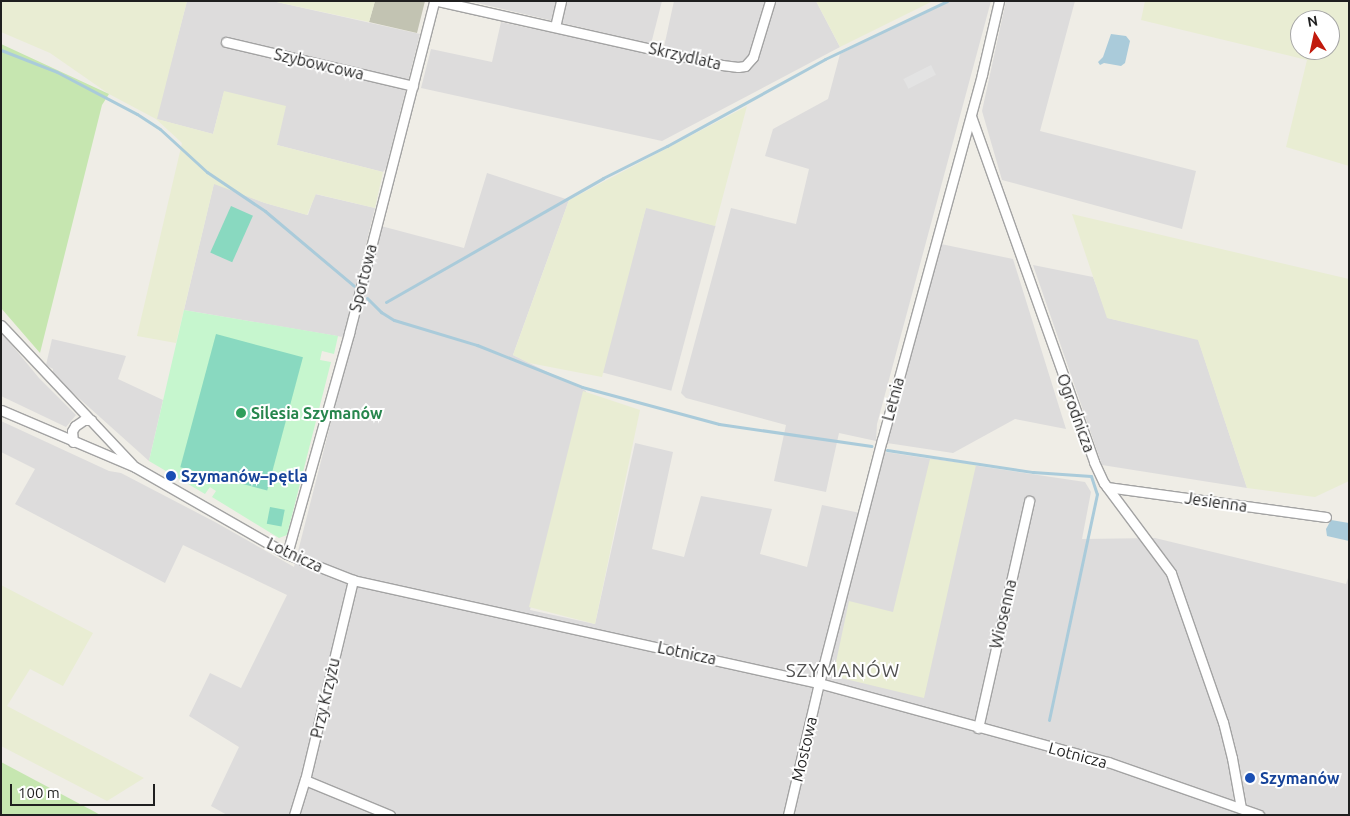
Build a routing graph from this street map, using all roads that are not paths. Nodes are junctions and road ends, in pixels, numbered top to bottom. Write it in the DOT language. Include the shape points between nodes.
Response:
graph roads {
  1 [pos="436,1"];
  2 [pos="561,1"];
  3 [pos="770,1"];
  4 [pos="999,1"];
  5 [pos="555,27"];
  6 [pos="226,42"];
  7 [pos="413,86"];
  8 [pos="971,116"];
  9 [pos="1,325"];
  10 [pos="1,410"];
  11 [pos="91,420"];
  12 [pos="73,442"];
  13 [pos="135,468"];
  14 [pos="1107,487"];
  15 [pos="1029,501"];
  16 [pos="1326,517"];
  17 [pos="287,554"];
  18 [pos="353,580"];
  19 [pos="819,683"];
  20 [pos="978,728"];
  21 [pos="305,780"];
  22 [pos="1241,808"];
  23 [pos="1256,814"];
  24 [pos="294,815"];
  25 [pos="390,815"];
  26 [pos="788,815"];
  1 -- 5 [label="street, Skrzydlata"];
  1 -- 7 [label="street, Sportowa"];
  2 -- 5 [label="street"];
  3 -- 5 [label="street, Skrzydlata" via="754,58 745,66 722,65"];
  4 -- 8 [label="street"];
  6 -- 7 [label="street, Szybowcowa"];
  7 -- 17 [label="street, Sportowa"];
  8 -- 14 [label="street, Ogrodnicza" via="1087,445"];
  8 -- 19 [label="street, Letnia"];
  9 -- 11 [label="street, Lotnicza"];
  10 -- 12 [label="street, Lotnicza"];
  11 -- 12 [label="street" via="75,426"];
  11 -- 13 [label="street, Lotnicza"];
  12 -- 13 [label="street, Lotnicza"];
  13 -- 17 [label="street, Lotnicza"];
  14 -- 16 [label="street, Jesienna"];
  14 -- 22 [label="street, Ogrodnicza" via="1171,573 1223,722"];
  15 -- 20 [label="street, Wiosenna"];
  17 -- 18 [label="street, Lotnicza"];
  18 -- 19 [label="street, Lotnicza"];
  18 -- 21 [label="street, Przy Krzyżu"];
  19 -- 20 [label="street, Lotnicza"];
  19 -- 26 [label="street, Mostowa"];
  20 -- 22 [label="street, Lotnicza" via="1108,762"];
  21 -- 24 [label="street, Przy Krzyżu"];
  21 -- 25 [label="street"];
  22 -- 23 [label="street, Lotnicza"];
}
